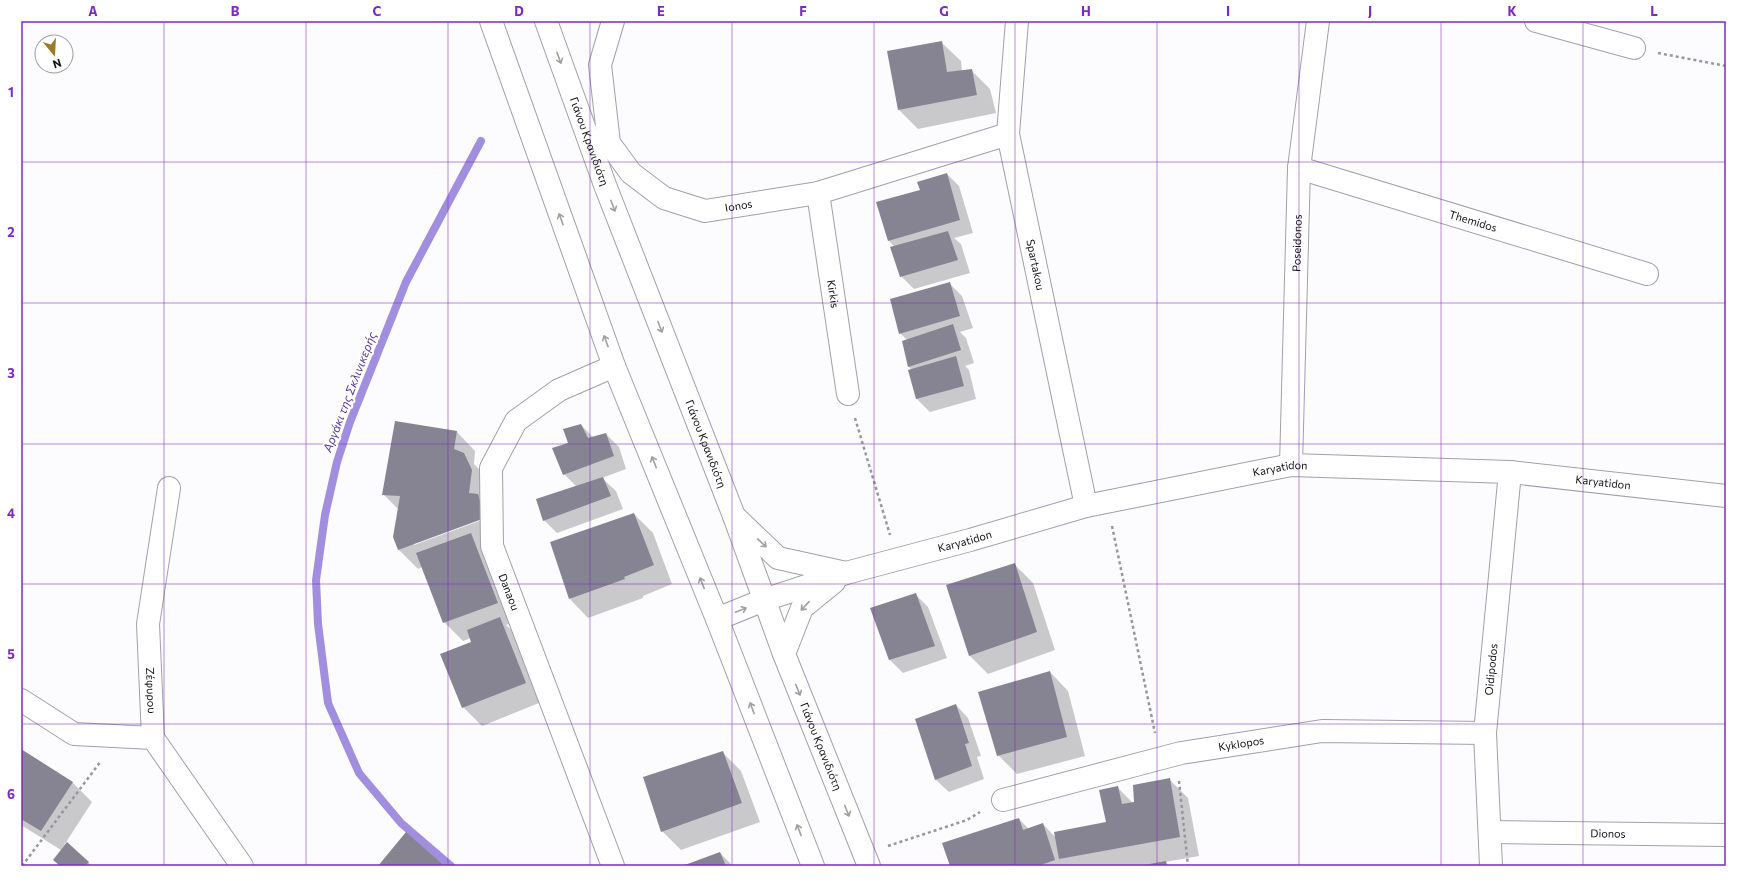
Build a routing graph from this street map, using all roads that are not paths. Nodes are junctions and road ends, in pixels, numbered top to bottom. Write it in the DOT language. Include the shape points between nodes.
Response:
graph roads {
  1 [pos="491,21"];
  2 [pos="546,21"];
  3 [pos="614,21"];
  4 [pos="1017,21"];
  5 [pos="1318,21"];
  6 [pos="1536,21"];
  7 [pos="1634,48"];
  8 [pos="1008,134"];
  9 [pos="1299,168"];
  10 [pos="818,193"];
  11 [pos="1647,274"];
  12 [pos="614,366"];
  13 [pos="848,394"];
  14 [pos="1291,466"];
  15 [pos="1510,472"];
  16 [pos="169,488"];
  17 [pos="1726,496"];
  18 [pos="1086,506"];
  19 [pos="734,516"];
  20 [pos="846,573"];
  21 [pos="764,600"];
  22 [pos="717,619"];
  23 [pos="784,654"];
  24 [pos="21,700"];
  25 [pos="1485,734"];
  26 [pos="153,738"];
  27 [pos="1003,800"];
  28 [pos="1490,832"];
  29 [pos="1726,834"];
  30 [pos="867,860"];
  31 [pos="242,866"];
  32 [pos="613,866"];
  33 [pos="813,866"];
  34 [pos="1491,866"];
  12 -- 1 [label="street, one-way"];
  2 -- 19 [label="street, Γιάνου Κρανιδιότη, one-way" via="605,185"];
  3 -- 10 [label="street, Ionos" via="600,66 609,143 631,173 664,198 705,211"];
  4 -- 8 [label="street, Spartakou"];
  5 -- 9 [label="street, Poseidonos"];
  6 -- 7 [label="street"];
  8 -- 10 [label="street, Ionos"];
  8 -- 18 [label="street, Spartakou"];
  9 -- 11 [label="street, Themidos"];
  9 -- 14 [label="street, Poseidonos"];
  10 -- 13 [label="street, Kirkis"];
  22 -- 12 [label="street, one-way"];
  12 -- 32 [label="street, Danaou" via="559,390 516,421 491,468 492,546"];
  14 -- 15 [label="street, Karyatidon"];
  14 -- 18 [label="street, Karyatidon"];
  15 -- 17 [label="street, Karyatidon"];
  15 -- 25 [label="street, Oidipodos"];
  16 -- 26 [label="street, Ζέφυρου" via="148,624"];
  18 -- 20 [label="street, Karyatidon"];
  19 -- 20 [label="street, Karyatidon, one-way" via="778,558"];
  19 -- 21 [label="street, Γιάνου Κρανιδιότη"];
  20 -- 21 [label="street, Karyatidon"];
  20 -- 23 [label="street, Karyatidon, one-way" via="802,608"];
  22 -- 21 [label="street, Karyatidon, one-way"];
  21 -- 23 [label="street, Γιάνου Κρανιδιότη"];
  33 -- 22 [label="street, one-way"];
  23 -- 30 [label="street, Γιάνου Κρανιδιότη, one-way"];
  24 -- 26 [label="street" via="74,734"];
  25 -- 27 [label="street, Kyklopos" via="1322,731 1168,756"];
  25 -- 28 [label="street, Oidipodos"];
  26 -- 31 [label="street"];
  28 -- 29 [label="street, Dionos"];
  28 -- 34 [label="street, Oidipodos"];
}
